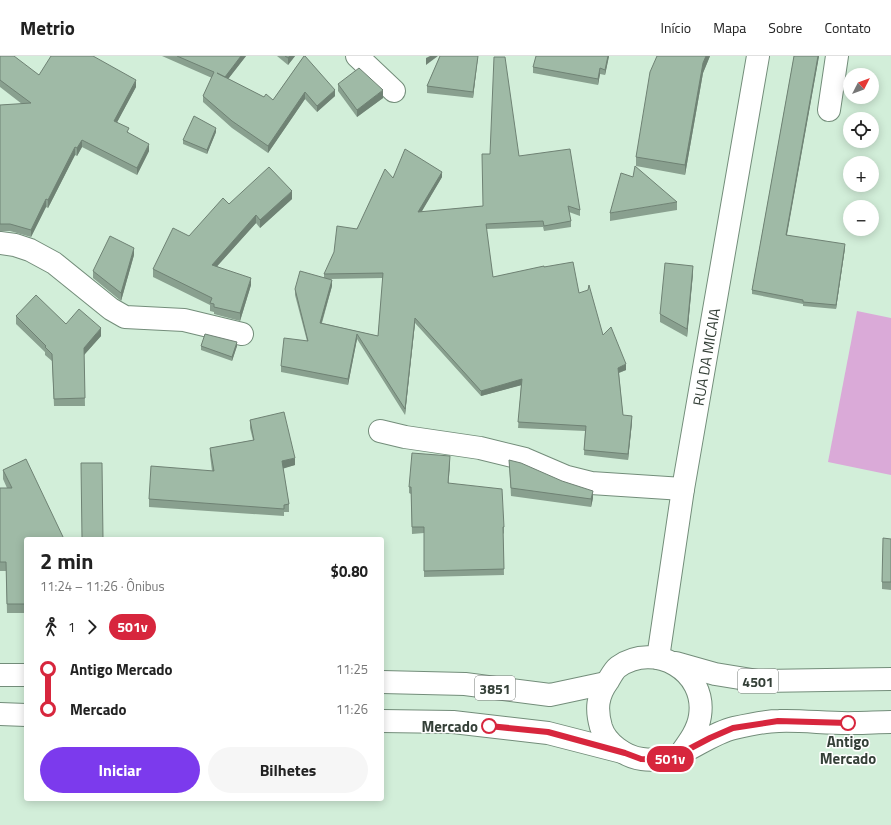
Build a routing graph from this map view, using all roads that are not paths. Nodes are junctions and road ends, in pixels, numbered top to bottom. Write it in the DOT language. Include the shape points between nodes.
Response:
graph roads {
  1 [pos="357,56"];
  2 [pos="758,56"];
  3 [pos="836,56"];
  4 [pos="394,91"];
  5 [pos="829,110"];
  6 [pos="0,243"];
  7 [pos="242,334"];
  8 [pos="380,431"];
  9 [pos="683,490"];
  10 [pos="665,660"];
  11 [pos="0,675"];
  12 [pos="24,675"];
  13 [pos="891,679"];
  14 [pos="384,682"];
  15 [pos="606,683"];
  16 [pos="0,714"];
  17 [pos="24,714"];
  18 [pos="384,721"];
  19 [pos="891,722"];
  20 [pos="625,753"];
  21 [pos="681,753"];
  1 -- 4 [label="main road"];
  2 -- 9 [label="main road, RUA DA MICAIA"];
  3 -- 5 [label="main road"];
  6 -- 7 [label="main road" via="30,250 54,263 111,309 125,317 184,320"];
  8 -- 9 [label="main road" via="480,448 525,459 567,477 591,483"];
  9 -- 10 [label="main road, RUA DA MICAIA"];
  10 -- 13 [label="main road, 4501" via="715,674 758,681"];
  10 -- 15 [label="main road" via="644,657 630,660 617,668"];
  10 -- 21 [label="main road" via="685,672 695,684 700,699 700,716 695,731"];
  11 -- 12 [label="main road"];
  14 -- 15 [label="main road, 3851" via="465,684 550,695"];
  15 -- 20 [label="main road" via="600,694 598,711 602,728 611,743"];
  16 -- 17 [label="main road"];
  18 -- 20 [label="main road" via="453,722 548,732"];
  19 -- 21 [label="main road" via="778,721 733,728"];
  20 -- 21 [label="main road" via="641,759 668,760"];
}
